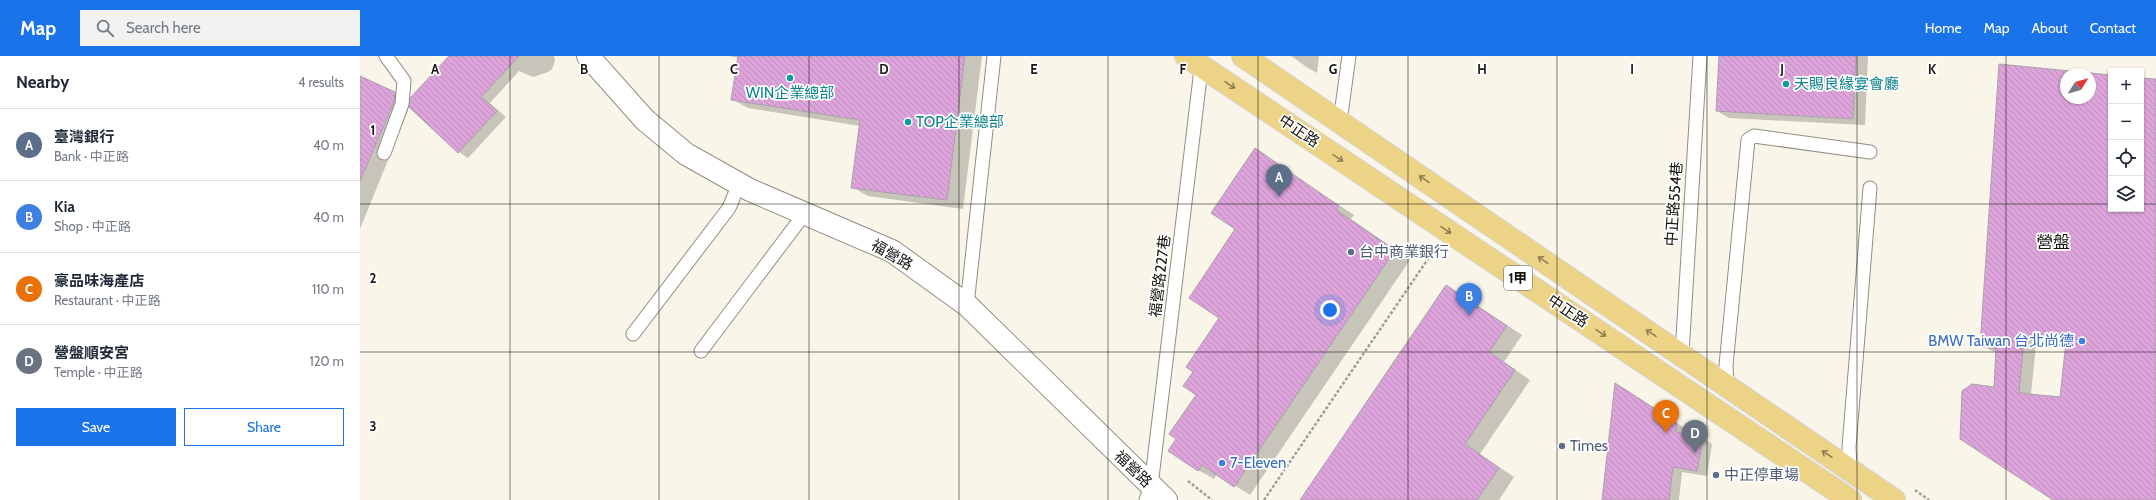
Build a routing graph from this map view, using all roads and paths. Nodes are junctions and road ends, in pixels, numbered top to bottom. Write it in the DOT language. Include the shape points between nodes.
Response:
graph roads {
  1 [pos="386,56"];
  2 [pos="588,56"];
  3 [pos="994,56"];
  4 [pos="1243,56"];
  5 [pos="1349,56"];
  6 [pos="1700,56"];
  7 [pos="1196,59"];
  8 [pos="1340,122"];
  9 [pos="1870,152"];
  10 [pos="384,153"];
  11 [pos="740,184"];
  12 [pos="1870,188"];
  13 [pos="805,213"];
  14 [pos="1432,253"];
  15 [pos="967,305"];
  16 [pos="633,334"];
  17 [pos="701,351"];
  18 [pos="1682,354"];
  19 [pos="1726,385"];
  20 [pos="1850,469"];
  21 [pos="1188,481"];
  22 [pos="1154,495"];
  23 [pos="1212,500"];
  24 [pos="1264,500"];
  25 [pos="1850,500"];
  26 [pos="1894,500"];
  1 -- 10 [label="lane" via="404,81 402,104"];
  2 -- 11 [label="street, 福營路" via="645,120 686,154"];
  3 -- 15 [label="lane"];
  4 -- 8 [label="main road, 中正路 / 1甲"];
  5 -- 8 [label="lane"];
  6 -- 18 [label="lane, 中正路554巷"];
  7 -- 22 [label="lane, 福營路227巷"];
  7 -- 25 [label="main road, 中正路 / 1甲, one-way"];
  18 -- 8 [label="main road, 中正路 / 1甲, one-way"];
  9 -- 19 [label="lane" via="1754,136 1748,140"];
  11 -- 13 [label="street, 福營路"];
  11 -- 16 [label="lane" via="729,208"];
  12 -- 20 [label="lane" via="1849,447"];
  13 -- 15 [label="street, 福營路" via="892,251"];
  13 -- 17 [label="lane"];
  14 -- 24 [label="path"];
  15 -- 22 [label="street, 福營路"];
  18 -- 19 [label="main road, 中正路 / 1甲"];
  20 -- 19 [label="main road, 中正路 / 1甲, one-way"];
  20 -- 26 [label="main road, 中正路 / 1甲"];
  21 -- 23 [label="path"];
}
